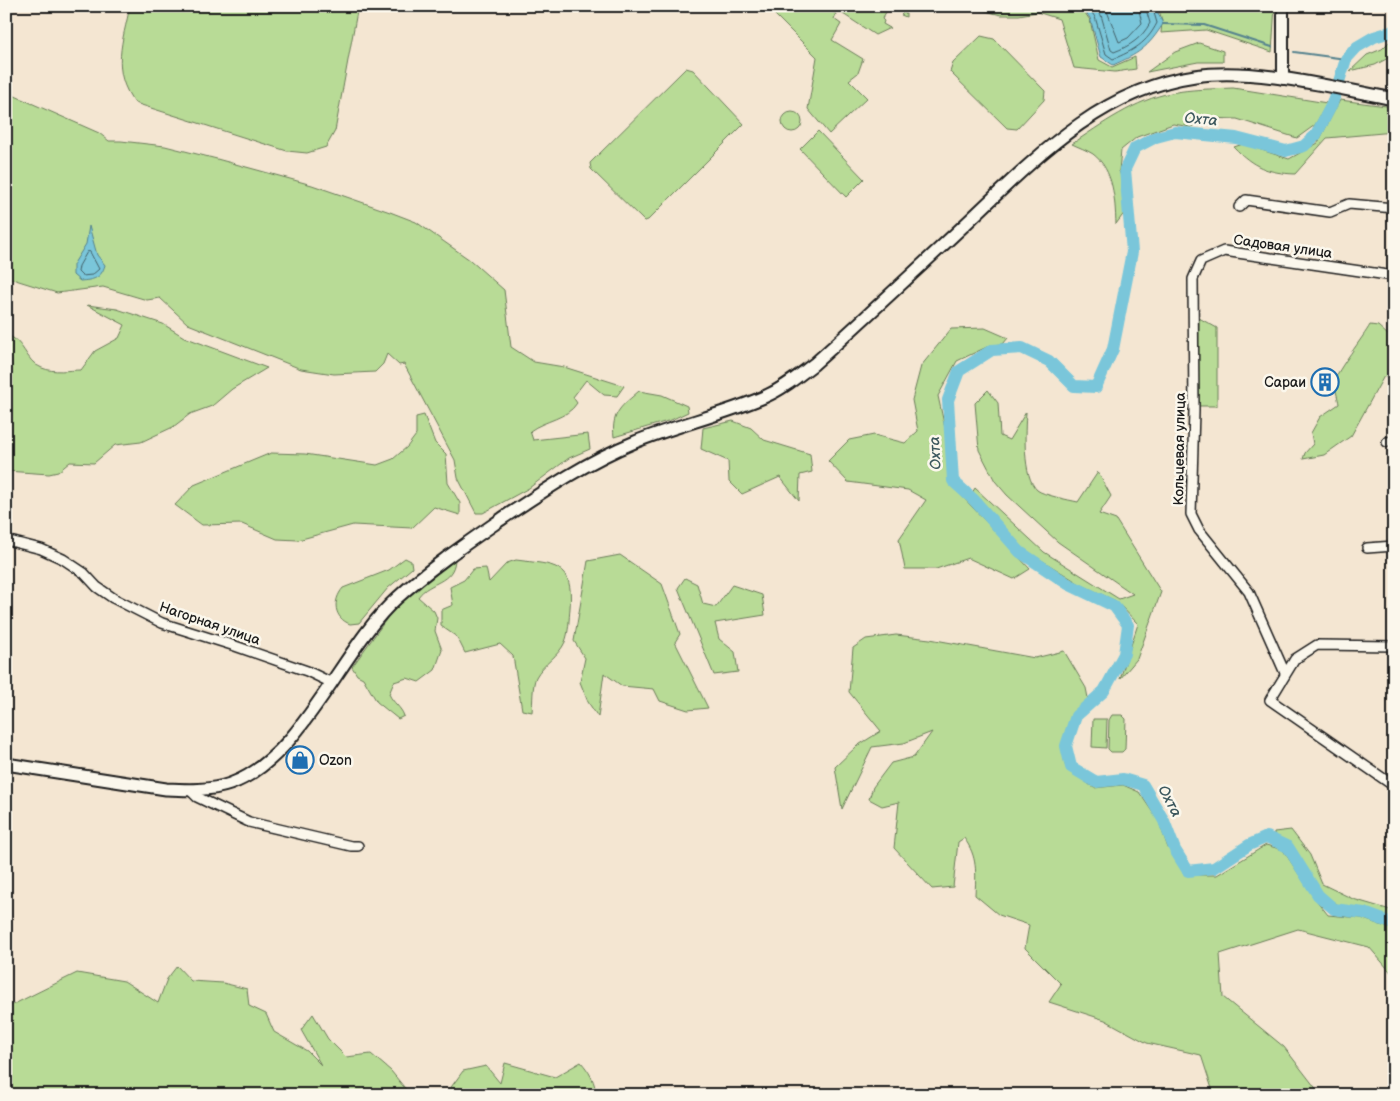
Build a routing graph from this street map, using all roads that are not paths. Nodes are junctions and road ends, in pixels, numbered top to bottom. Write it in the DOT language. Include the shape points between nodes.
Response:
graph roads {
  1 [pos="1283,6"];
  2 [pos="1283,79"];
  3 [pos="1394,100"];
  4 [pos="1238,207"];
  5 [pos="1394,208"];
  6 [pos="1394,276"];
  7 [pos="1195,320"];
  8 [pos="6,540"];
  9 [pos="1394,546"];
  10 [pos="1367,548"];
  11 [pos="1394,646"];
  12 [pos="1285,673"];
  13 [pos="332,683"];
  14 [pos="6,764"];
  15 [pos="1394,786"];
  16 [pos="190,790"];
  17 [pos="358,846"];
  1 -- 2 [label="street"];
  2 -- 3 [label="main road"];
  2 -- 13 [label="main road" via="1196,76 1161,83 1102,108 1041,154 814,364 788,384 764,397 634,442 587,464 532,499 431,569 395,599"];
  4 -- 5 [label="street" via="1246,200 1330,212 1349,204"];
  6 -- 7 [label="street, Садовая улица" via="1224,251 1201,261 1196,270 1192,290"];
  7 -- 12 [label="street, Кольцевая улица" via="1191,514 1199,530 1249,592"];
  8 -- 13 [label="street, Нагорная улица" via="41,549 63,559 84,572 113,598 162,623 262,655"];
  9 -- 10 [label="street"];
  11 -- 12 [label="street" via="1317,645 1295,659"];
  12 -- 15 [label="street" via="1270,700"];
  13 -- 16 [label="main road" via="270,761 230,784"];
  14 -- 16 [label="main road"];
  16 -- 17 [label="street" via="197,797 249,822"];
}
